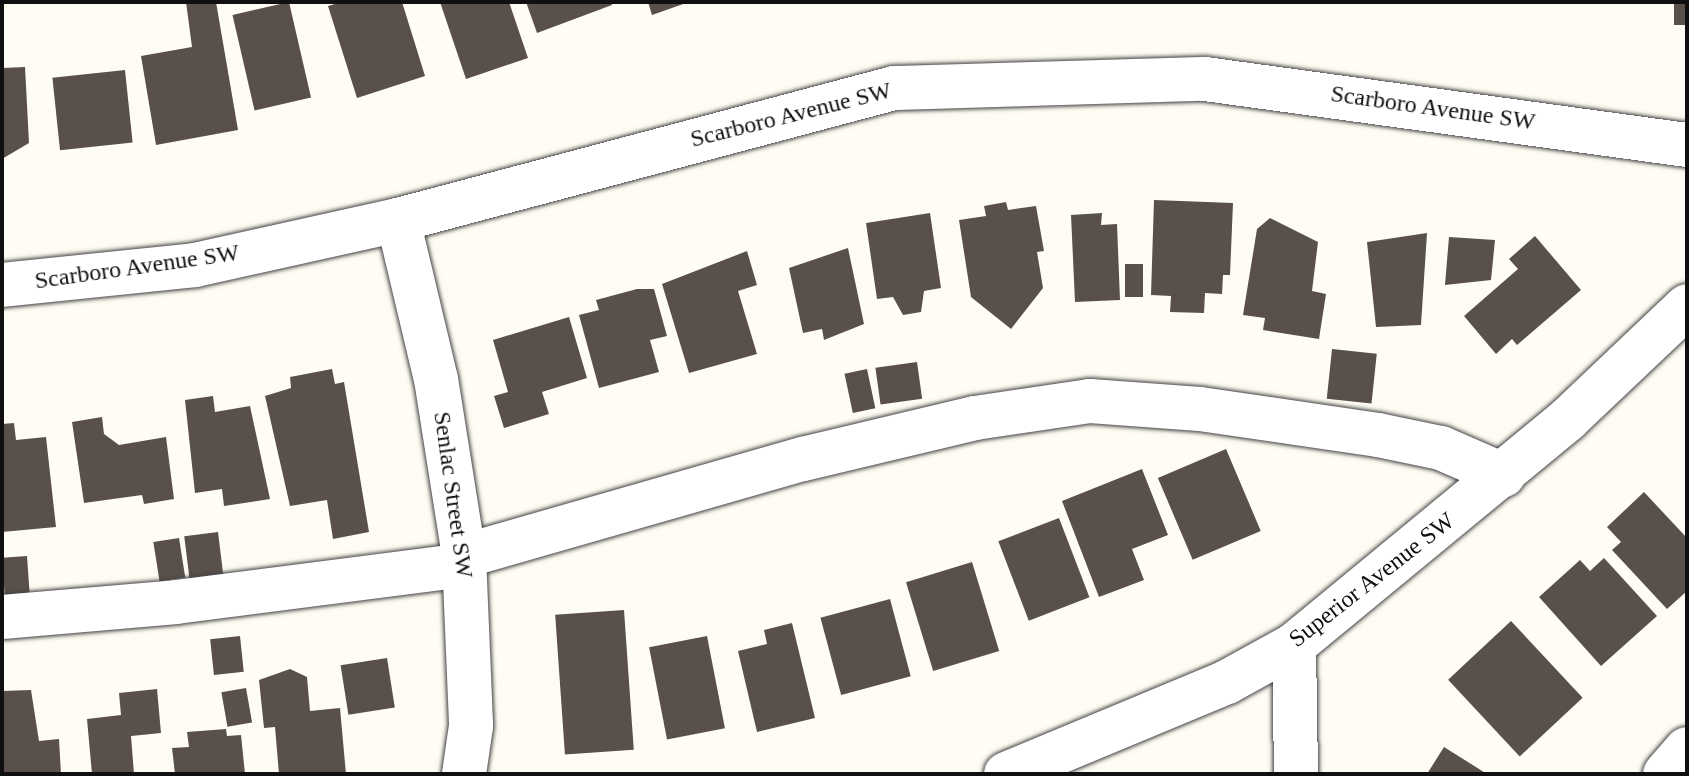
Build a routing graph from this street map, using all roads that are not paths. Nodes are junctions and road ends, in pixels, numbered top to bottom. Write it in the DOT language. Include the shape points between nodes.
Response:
graph roads {
  1 [pos="1687,145"];
  2 [pos="398,220"];
  3 [pos="2,285"];
  4 [pos="1687,306"];
  5 [pos="1503,475"];
  6 [pos="465,560"];
  7 [pos="2,617"];
  8 [pos="1294,645"];
  9 [pos="1687,749"];
  10 [pos="464,774"];
  11 [pos="1006,774"];
  12 [pos="1296,774"];
  13 [pos="1665,774"];
  1 -- 2 [label="street, Scarboro Avenue SW" via="1205,79 909,87 736,126"];
  2 -- 3 [label="street, Scarboro Avenue SW" via="195,265"];
  2 -- 6 [label="street, Senlac Street SW" via="436,379"];
  4 -- 5 [label="street, Superior Avenue SW"];
  5 -- 6 [label="street" via="1441,448 1378,435 1200,409 1090,401 975,418 817,456"];
  5 -- 8 [label="street, Superior Avenue SW"];
  6 -- 7 [label="street" via="176,602"];
  6 -- 10 [label="street, Senlac Street SW" via="471,726"];
  8 -- 11 [label="street, Superior Avenue SW" via="1227,682"];
  8 -- 12 [label="street"];
  9 -- 13 [label="street"];
}
